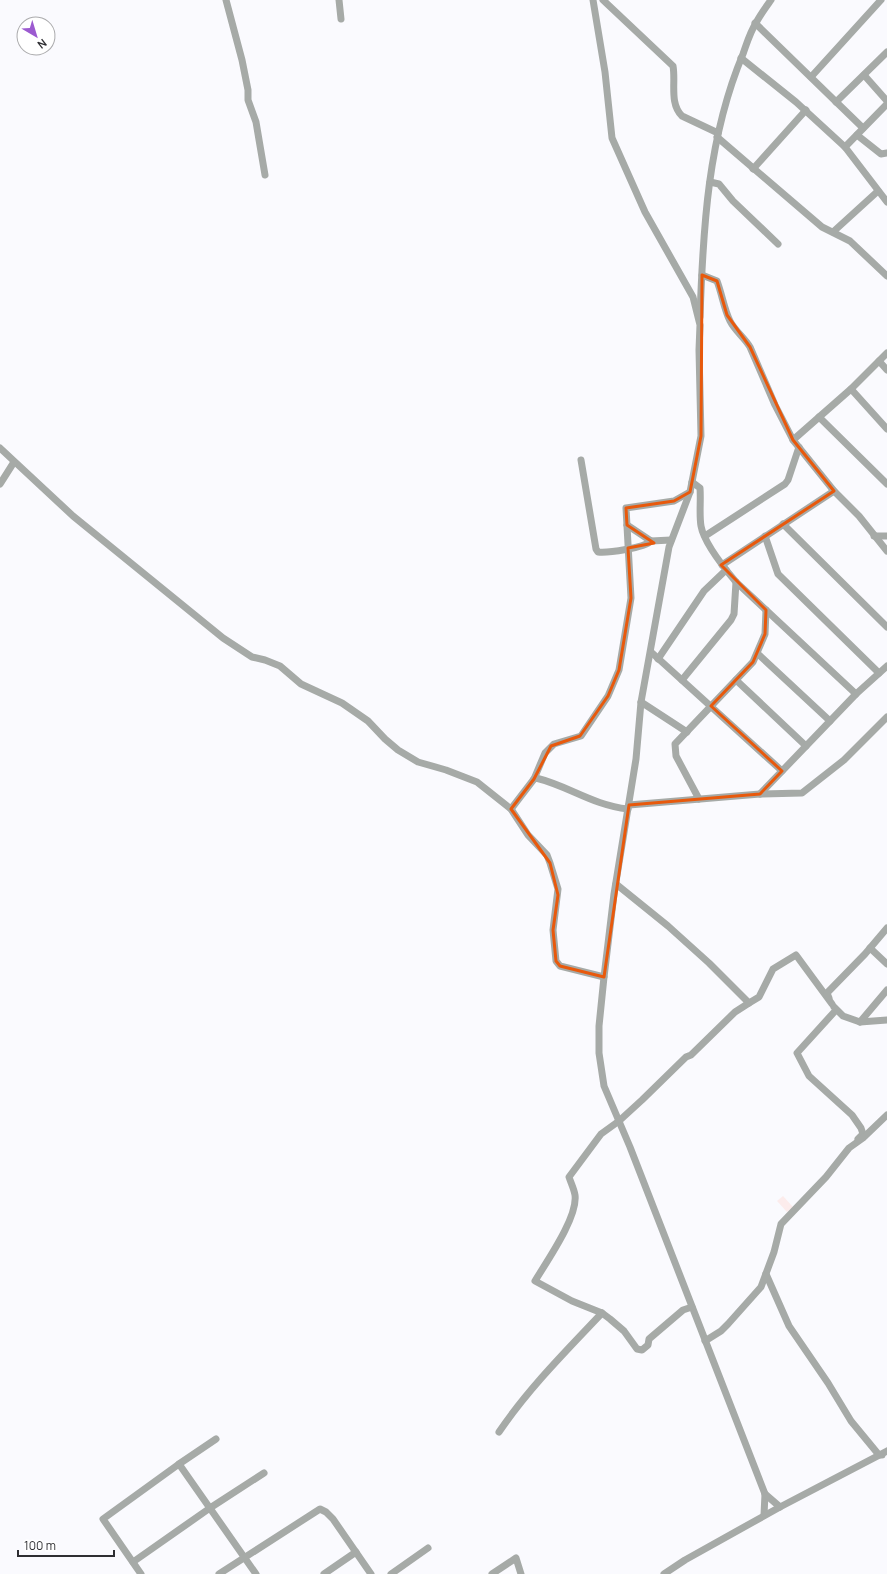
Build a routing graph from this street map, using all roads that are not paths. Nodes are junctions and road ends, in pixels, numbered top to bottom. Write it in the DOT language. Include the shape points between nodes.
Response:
graph roads {
  1 [pos="226,0"];
  2 [pos="339,0"];
  3 [pos="593,0"];
  4 [pos="603,0"];
  5 [pos="771,0"];
  6 [pos="881,0"];
  7 [pos="340,19"];
  8 [pos="756,23"];
  9 [pos="887,52"];
  10 [pos="741,58"];
  11 [pos="864,74"];
  12 [pos="811,77"];
  13 [pos="836,102"];
  14 [pos="887,103"];
  15 [pos="806,110"];
  16 [pos="863,128"];
  17 [pos="857,135"];
  18 [pos="717,136"];
  19 [pos="845,147"];
  20 [pos="887,153"];
  21 [pos="753,168"];
  22 [pos="265,175"];
  23 [pos="710,182"];
  24 [pos="878,191"];
  25 [pos="887,202"];
  26 [pos="833,232"];
  27 [pos="778,244"];
  28 [pos="702,275"];
  29 [pos="887,276"];
  30 [pos="700,325"];
  31 [pos="887,353"];
  32 [pos="879,361"];
  33 [pos="887,370"];
  34 [pos="851,389"];
  35 [pos="819,417"];
  36 [pos="887,428"];
  37 [pos="793,440"];
  38 [pos="799,447"];
  39 [pos="0,448"];
  40 [pos="582,460"];
  41 [pos="14,462"];
  42 [pos="692,482"];
  43 [pos="0,484"];
  44 [pos="887,484"];
  45 [pos="834,491"];
  46 [pos="690,492"];
  47 [pos="783,524"];
  48 [pos="627,525"];
  49 [pos="705,536"];
  50 [pos="765,536"];
  51 [pos="874,536"];
  52 [pos="887,536"];
  53 [pos="671,540"];
  54 [pos="651,541"];
  55 [pos="628,548"];
  56 [pos="887,551"];
  57 [pos="724,568"];
  58 [pos="736,582"];
  59 [pos="766,610"];
  60 [pos="887,627"];
  61 [pos="651,652"];
  62 [pos="758,654"];
  63 [pos="658,659"];
  64 [pos="887,666"];
  65 [pos="879,673"];
  66 [pos="682,680"];
  67 [pos="736,680"];
  68 [pos="856,694"];
  69 [pos="641,702"];
  70 [pos="711,706"];
  71 [pos="887,717"];
  72 [pos="830,721"];
  73 [pos="687,732"];
  74 [pos="806,746"];
  75 [pos="782,771"];
  76 [pos="534,779"];
  77 [pos="760,794"];
  78 [pos="700,799"];
  79 [pos="629,807"];
  80 [pos="511,809"];
  81 [pos="616,884"];
  82 [pos="887,928"];
  83 [pos="870,948"];
  84 [pos="887,964"];
  85 [pos="604,977"];
  86 [pos="887,990"];
  87 [pos="749,1003"];
  88 [pos="834,1007"];
  89 [pos="887,1020"];
  90 [pos="860,1022"];
  91 [pos="887,1115"];
  92 [pos="619,1121"];
  93 [pos="849,1148"];
  94 [pos="766,1274"];
  95 [pos="692,1307"];
  96 [pos="602,1313"];
  97 [pos="705,1341"];
  98 [pos="498,1432"];
  99 [pos="216,1439"];
  100 [pos="887,1451"];
  101 [pos="883,1455"];
  102 [pos="179,1464"];
  103 [pos="264,1473"];
  104 [pos="765,1494"];
  105 [pos="780,1507"];
  106 [pos="210,1508"];
  107 [pos="764,1515"];
  108 [pos="428,1548"];
  109 [pos="356,1552"];
  110 [pos="245,1557"];
  111 [pos="133,1562"];
  112 [pos="141,1574"];
  113 [pos="219,1574"];
  114 [pos="256,1574"];
  115 [pos="324,1574"];
  116 [pos="370,1574"];
  117 [pos="391,1574"];
  118 [pos="492,1574"];
  119 [pos="521,1574"];
  120 [pos="664,1574"];
  1 -- 22 [label="street" via="242,60 248,100 256,122"];
  2 -- 7 [label="street"];
  3 -- 30 [label="street" via="605,72 612,138 644,212 693,297"];
  4 -- 18 [label="street" via="673,66 674,105 677,112"];
  5 -- 8 [label="street"];
  6 -- 12 [label="street"];
  8 -- 10 [label="street"];
  8 -- 12 [label="street"];
  9 -- 11 [label="street"];
  10 -- 15 [label="street"];
  10 -- 18 [label="street"];
  11 -- 13 [label="street"];
  11 -- 14 [label="street"];
  12 -- 13 [label="street"];
  13 -- 16 [label="street"];
  14 -- 16 [label="street"];
  15 -- 19 [label="street"];
  15 -- 21 [label="street"];
  16 -- 17 [label="street"];
  17 -- 19 [label="street"];
  17 -- 20 [label="street" via="881,154"];
  18 -- 21 [label="street"];
  18 -- 23 [label="street"];
  19 -- 24 [label="street"];
  21 -- 26 [label="street" via="822,227"];
  23 -- 27 [label="street" via="719,184"];
  23 -- 28 [label="street"];
  24 -- 25 [label="street"];
  24 -- 26 [label="street"];
  26 -- 29 [label="street" via="850,241"];
  28 -- 30 [label="street"];
  28 -- 37 [label="street" via="717,281 731,324 750,347"];
  30 -- 42 [label="street" via="701,436"];
  31 -- 32 [label="street"];
  32 -- 33 [label="street"];
  32 -- 34 [label="street"];
  34 -- 35 [label="street"];
  34 -- 36 [label="street"];
  35 -- 37 [label="street"];
  35 -- 44 [label="street"];
  37 -- 38 [label="street"];
  38 -- 45 [label="street"];
  38 -- 49 [label="street" via="785,484"];
  39 -- 41 [label="street"];
  40 -- 55 [label="street" via="596,549 600,552"];
  41 -- 43 [label="street"];
  41 -- 80 [label="street" via="73,516 224,638 252,657 280,666 301,684 342,703 368,721 398,750 418,762 477,782"];
  42 -- 46 [label="street"];
  42 -- 49 [label="street" via="700,488 700,520"];
  45 -- 47 [label="street"];
  45 -- 51 [label="street" via="859,516"];
  46 -- 48 [label="street" via="674,501 627,508"];
  46 -- 53 [label="street"];
  47 -- 50 [label="street"];
  47 -- 60 [label="street"];
  48 -- 54 [label="street"];
  48 -- 55 [label="street"];
  49 -- 57 [label="street"];
  50 -- 57 [label="street"];
  50 -- 65 [label="street" via="778,574"];
  51 -- 52 [label="street"];
  51 -- 56 [label="street"];
  53 -- 54 [label="street"];
  53 -- 61 [label="street"];
  54 -- 55 [label="street"];
  55 -- 76 [label="street" via="632,598 619,670 608,696 581,736 551,746 545,753"];
  57 -- 58 [label="street"];
  57 -- 63 [label="street" via="704,591"];
  58 -- 59 [label="street"];
  58 -- 66 [label="street" via="734,614 731,620"];
  59 -- 62 [label="street" via="765,634"];
  59 -- 68 [label="street"];
  61 -- 63 [label="street"];
  61 -- 69 [label="street"];
  62 -- 67 [label="street"];
  62 -- 72 [label="street"];
  63 -- 66 [label="street"];
  64 -- 65 [label="street"];
  65 -- 68 [label="street"];
  66 -- 70 [label="street"];
  67 -- 70 [label="street"];
  67 -- 74 [label="street"];
  68 -- 72 [label="street"];
  69 -- 73 [label="street"];
  69 -- 79 [label="street"];
  70 -- 73 [label="street"];
  70 -- 75 [label="street"];
  71 -- 77 [label="street" via="844,760 802,793"];
  72 -- 74 [label="street"];
  73 -- 78 [label="street" via="675,744 674,750"];
  74 -- 75 [label="street"];
  75 -- 77 [label="street"];
  76 -- 79 [label="street" via="551,782 611,807"];
  76 -- 80 [label="street"];
  77 -- 78 [label="street"];
  78 -- 79 [label="street"];
  79 -- 81 [label="street"];
  80 -- 85 [label="street" via="528,834 547,855 558,889 553,930 556,961 560,966"];
  81 -- 85 [label="street"];
  81 -- 87 [label="street" via="668,926"];
  82 -- 83 [label="street"];
  83 -- 84 [label="street"];
  83 -- 88 [label="street" via="827,993"];
  85 -- 92 [label="street" via="598,1026 599,1053 604,1086"];
  86 -- 90 [label="street"];
  87 -- 88 [label="street" via="760,997 773,969 796,955"];
  87 -- 92 [label="street" via="735,1012"];
  88 -- 90 [label="street" via="843,1016"];
  88 -- 93 [label="street" via="797,1053 809,1076 852,1115 861,1128 863,1134"];
  89 -- 90 [label="street"];
  91 -- 93 [label="street"];
  92 -- 95 [label="street"];
  92 -- 96 [label="street" via="601,1134 569,1177 575,1195 575,1208 535,1282"];
  93 -- 94 [label="street" via="826,1177 781,1224"];
  94 -- 97 [label="street" via="761,1287 741,1311 721,1331"];
  94 -- 101 [label="street" via="789,1326 828,1382 851,1421"];
  95 -- 96 [label="street" via="683,1310 649,1339 648,1345 642,1350 637,1349 624,1331"];
  95 -- 97 [label="street"];
  96 -- 98 [label="street" via="564,1353"];
  97 -- 104 [label="street"];
  99 -- 102 [label="street"];
  100 -- 101 [label="street"];
  101 -- 105 [label="street"];
  102 -- 106 [label="street"];
  102 -- 111 [label="street" via="103,1519"];
  103 -- 106 [label="street"];
  104 -- 105 [label="street"];
  104 -- 107 [label="street"];
  105 -- 107 [label="street"];
  106 -- 110 [label="street"];
  106 -- 111 [label="street"];
  107 -- 120 [label="street"];
  108 -- 117 [label="street"];
  109 -- 110 [label="street" via="333,1519 320,1509"];
  109 -- 115 [label="street"];
  109 -- 116 [label="street"];
  110 -- 113 [label="street"];
  110 -- 114 [label="street"];
  111 -- 112 [label="street"];
  118 -- 119 [label="street" via="516,1558"];
}
